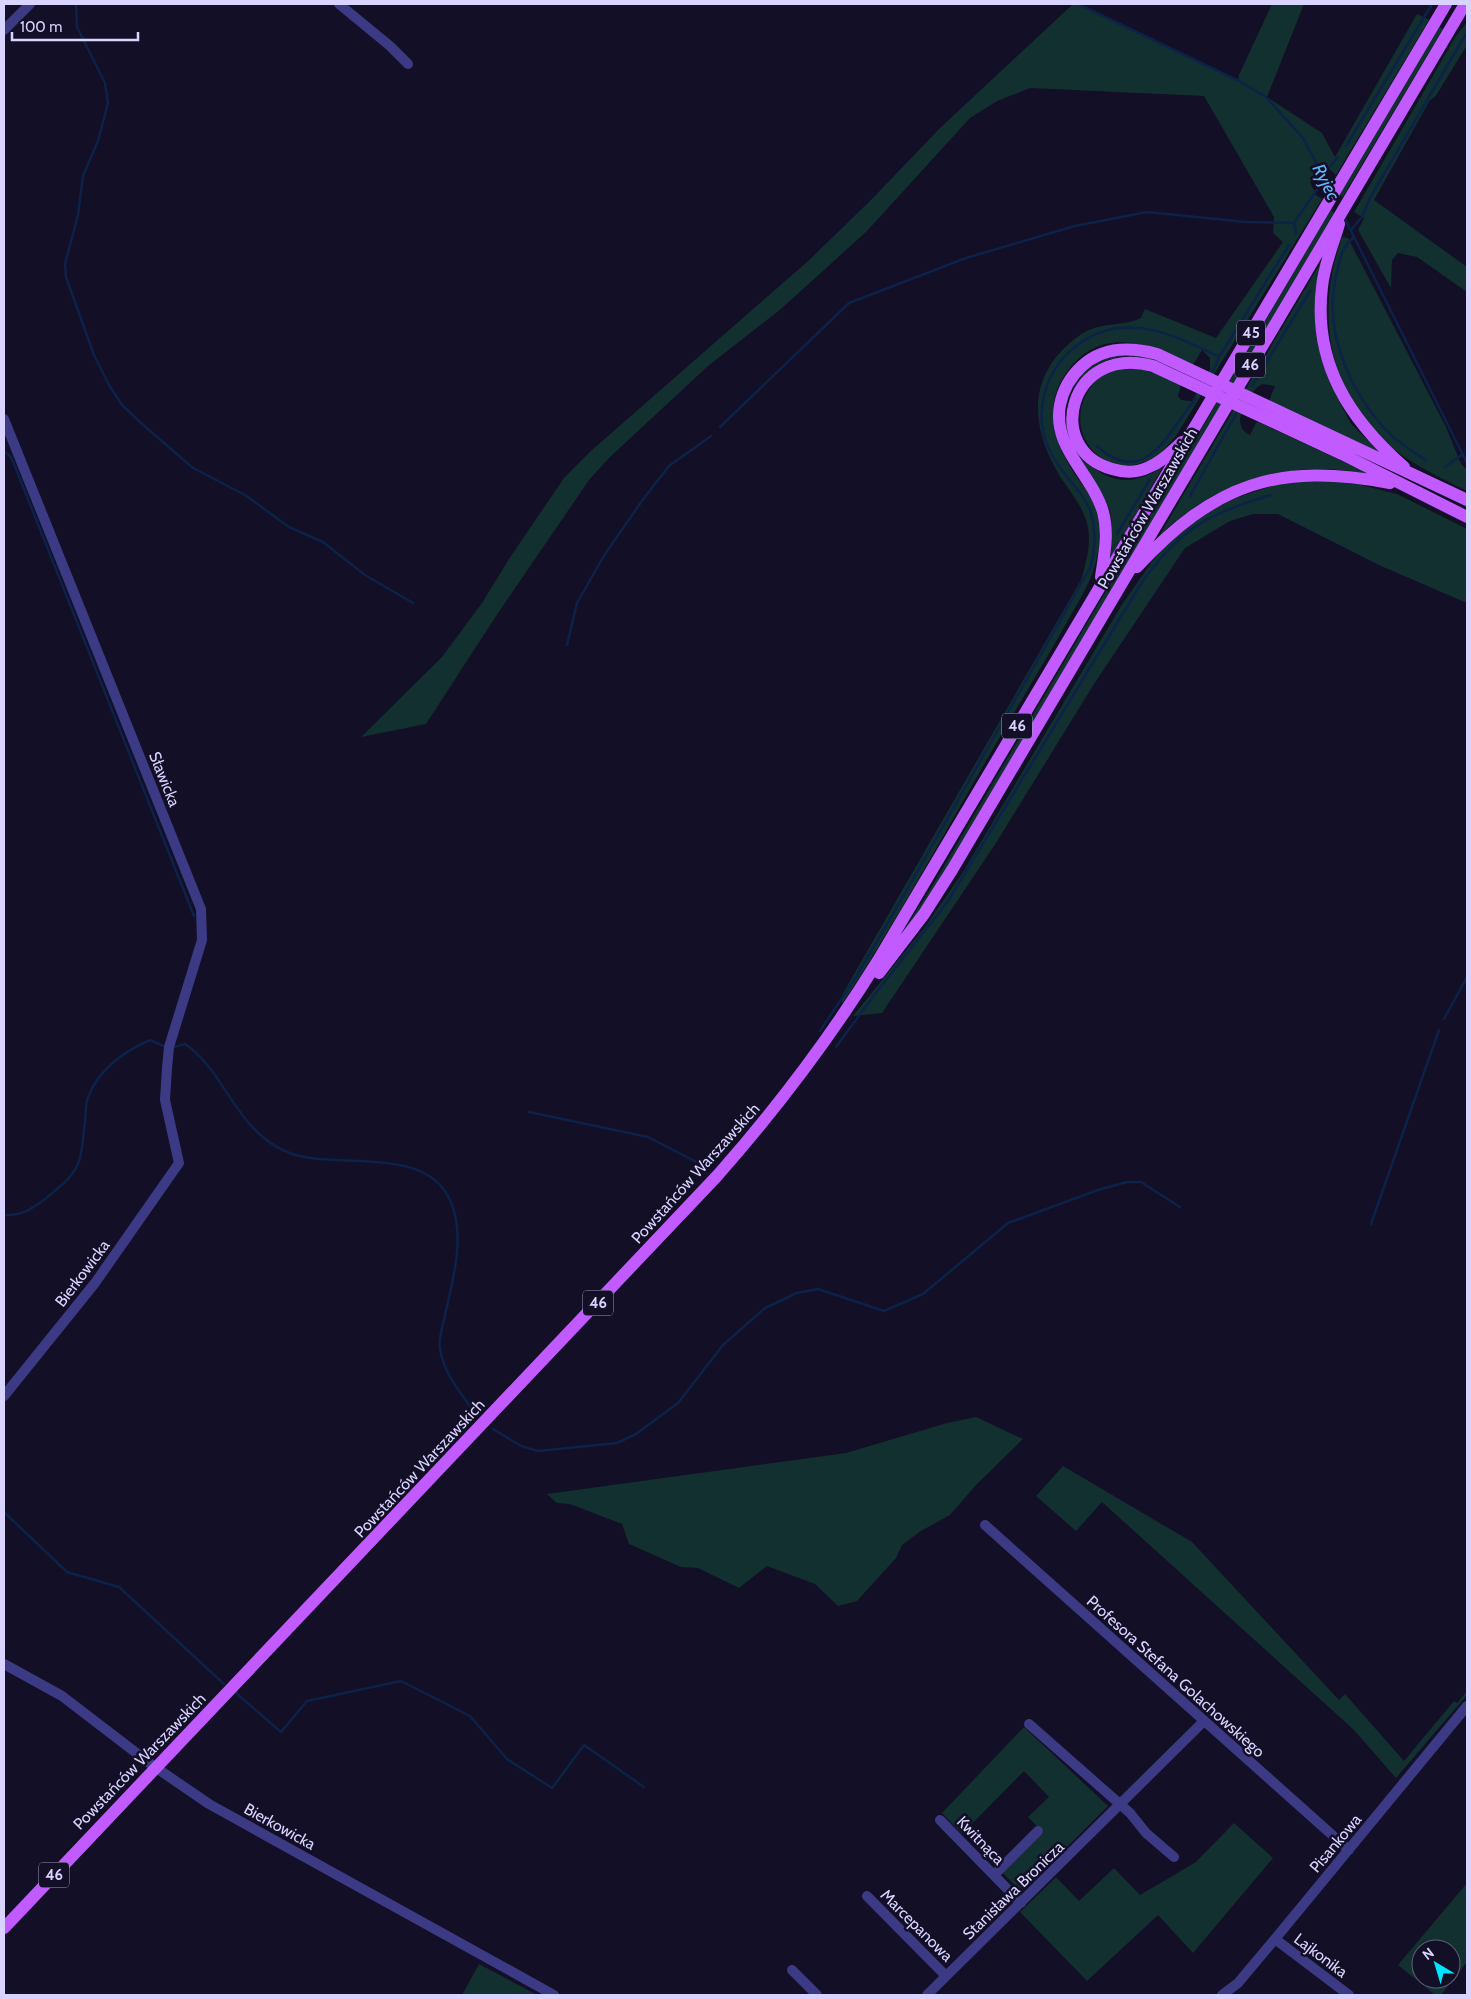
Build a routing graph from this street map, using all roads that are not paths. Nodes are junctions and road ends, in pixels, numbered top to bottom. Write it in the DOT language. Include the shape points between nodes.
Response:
graph roads {
  1 [pos="30,4"];
  2 [pos="339,4"];
  3 [pos="1446,4"];
  4 [pos="1464,4"];
  5 [pos="4,30"];
  6 [pos="408,64"];
  7 [pos="1338,221"];
  8 [pos="1201,382"];
  9 [pos="1249,404"];
  10 [pos="4,419"];
  11 [pos="1192,434"];
  12 [pos="1410,472"];
  13 [pos="1402,485"];
  14 [pos="1467,500"];
  15 [pos="1467,517"];
  16 [pos="1100,584"];
  17 [pos="1120,585"];
  18 [pos="842,1018"];
  19 [pos="179,1163"];
  20 [pos="4,1396"];
  21 [pos="985,1525"];
  22 [pos="4,1664"];
  23 [pos="1467,1706"];
  24 [pos="1204,1722"];
  25 [pos="1029,1724"];
  26 [pos="156,1768"];
  27 [pos="1120,1805"];
  28 [pos="940,1820"];
  29 [pos="1038,1831"];
  30 [pos="1348,1850"];
  31 [pos="1174,1857"];
  32 [pos="994,1875"];
  33 [pos="867,1896"];
  34 [pos="1021,1903"];
  35 [pos="4,1928"];
  36 [pos="1275,1939"];
  37 [pos="792,1970"];
  38 [pos="946,1976"];
  39 [pos="1233,1992"];
  40 [pos="554,1995"];
  41 [pos="818,1995"];
  42 [pos="927,1995"];
  43 [pos="1222,1995"];
  44 [pos="1349,1995"];
  1 -- 5 [label="street"];
  2 -- 6 [label="street"];
  3 -- 11 [label="main road, Powstańców Warszawskich / 45"];
  4 -- 7 [label="main road"];
  7 -- 12 [label="main road" via="1322,286 1321,310 1327,355 1336,382 1354,415 1381,447"];
  7 -- 17 [label="main road, Powstańców Warszawskich / 46"];
  8 -- 9 [label="main road"];
  8 -- 11 [label="main road" via="1153,366 1120,363 1091,376 1080,389 1074,407 1074,428 1084,450 1104,466 1121,472 1150,467"];
  8 -- 16 [label="main road" via="1158,354 1128,348 1095,356 1069,380 1061,402 1059,424 1066,447 1103,512 1106,543"];
  9 -- 12 [label="main road"];
  9 -- 13 [label="main road"];
  10 -- 19 [label="street, Sławicka" via="201,909 202,940 170,1047 164,1089"];
  11 -- 16 [label="main road, Powstańców Warszawskich / 46"];
  12 -- 14 [label="main road"];
  13 -- 15 [label="main road"];
  13 -- 17 [label="main road" via="1323,474 1285,477 1250,485 1212,502 1182,522"];
  16 -- 18 [label="main road, Powstańców Warszawskich / 46" via="880,959"];
  17 -- 18 [label="main road, Powstańców Warszawskich / 46" via="924,914"];
  18 -- 26 [label="main road, Powstańców Warszawskich / 46" via="788,1093 717,1176"];
  19 -- 20 [label="street, Bierkowicka" via="96,1283"];
  21 -- 24 [label="street, Profesora Stefana Golachowskiego"];
  22 -- 26 [label="street, Bierkowicka" via="62,1696"];
  23 -- 30 [label="street, Pisankowa"];
  24 -- 27 [label="street, Stanisława Bronicza"];
  24 -- 30 [label="street, Profesora Stefana Golachowskiego"];
  25 -- 27 [label="street"];
  26 -- 35 [label="main road, Powstańców Warszawskich / 46"];
  26 -- 40 [label="street, Bierkowicka" via="209,1804"];
  27 -- 31 [label="street"];
  27 -- 34 [label="street, Stanisława Bronicza"];
  28 -- 32 [label="street, Kwitnąca"];
  29 -- 32 [label="street"];
  30 -- 36 [label="street, Pisankowa"];
  32 -- 34 [label="street, Kwitnąca"];
  33 -- 38 [label="street, Marcepanowa"];
  34 -- 38 [label="street, Stanisława Bronicza"];
  36 -- 39 [label="street, Pisankowa"];
  36 -- 44 [label="street, Lajkonika"];
  37 -- 41 [label="street"];
  38 -- 42 [label="street, Stanisława Bronicza"];
  39 -- 43 [label="street, Pisankowa"];
}
